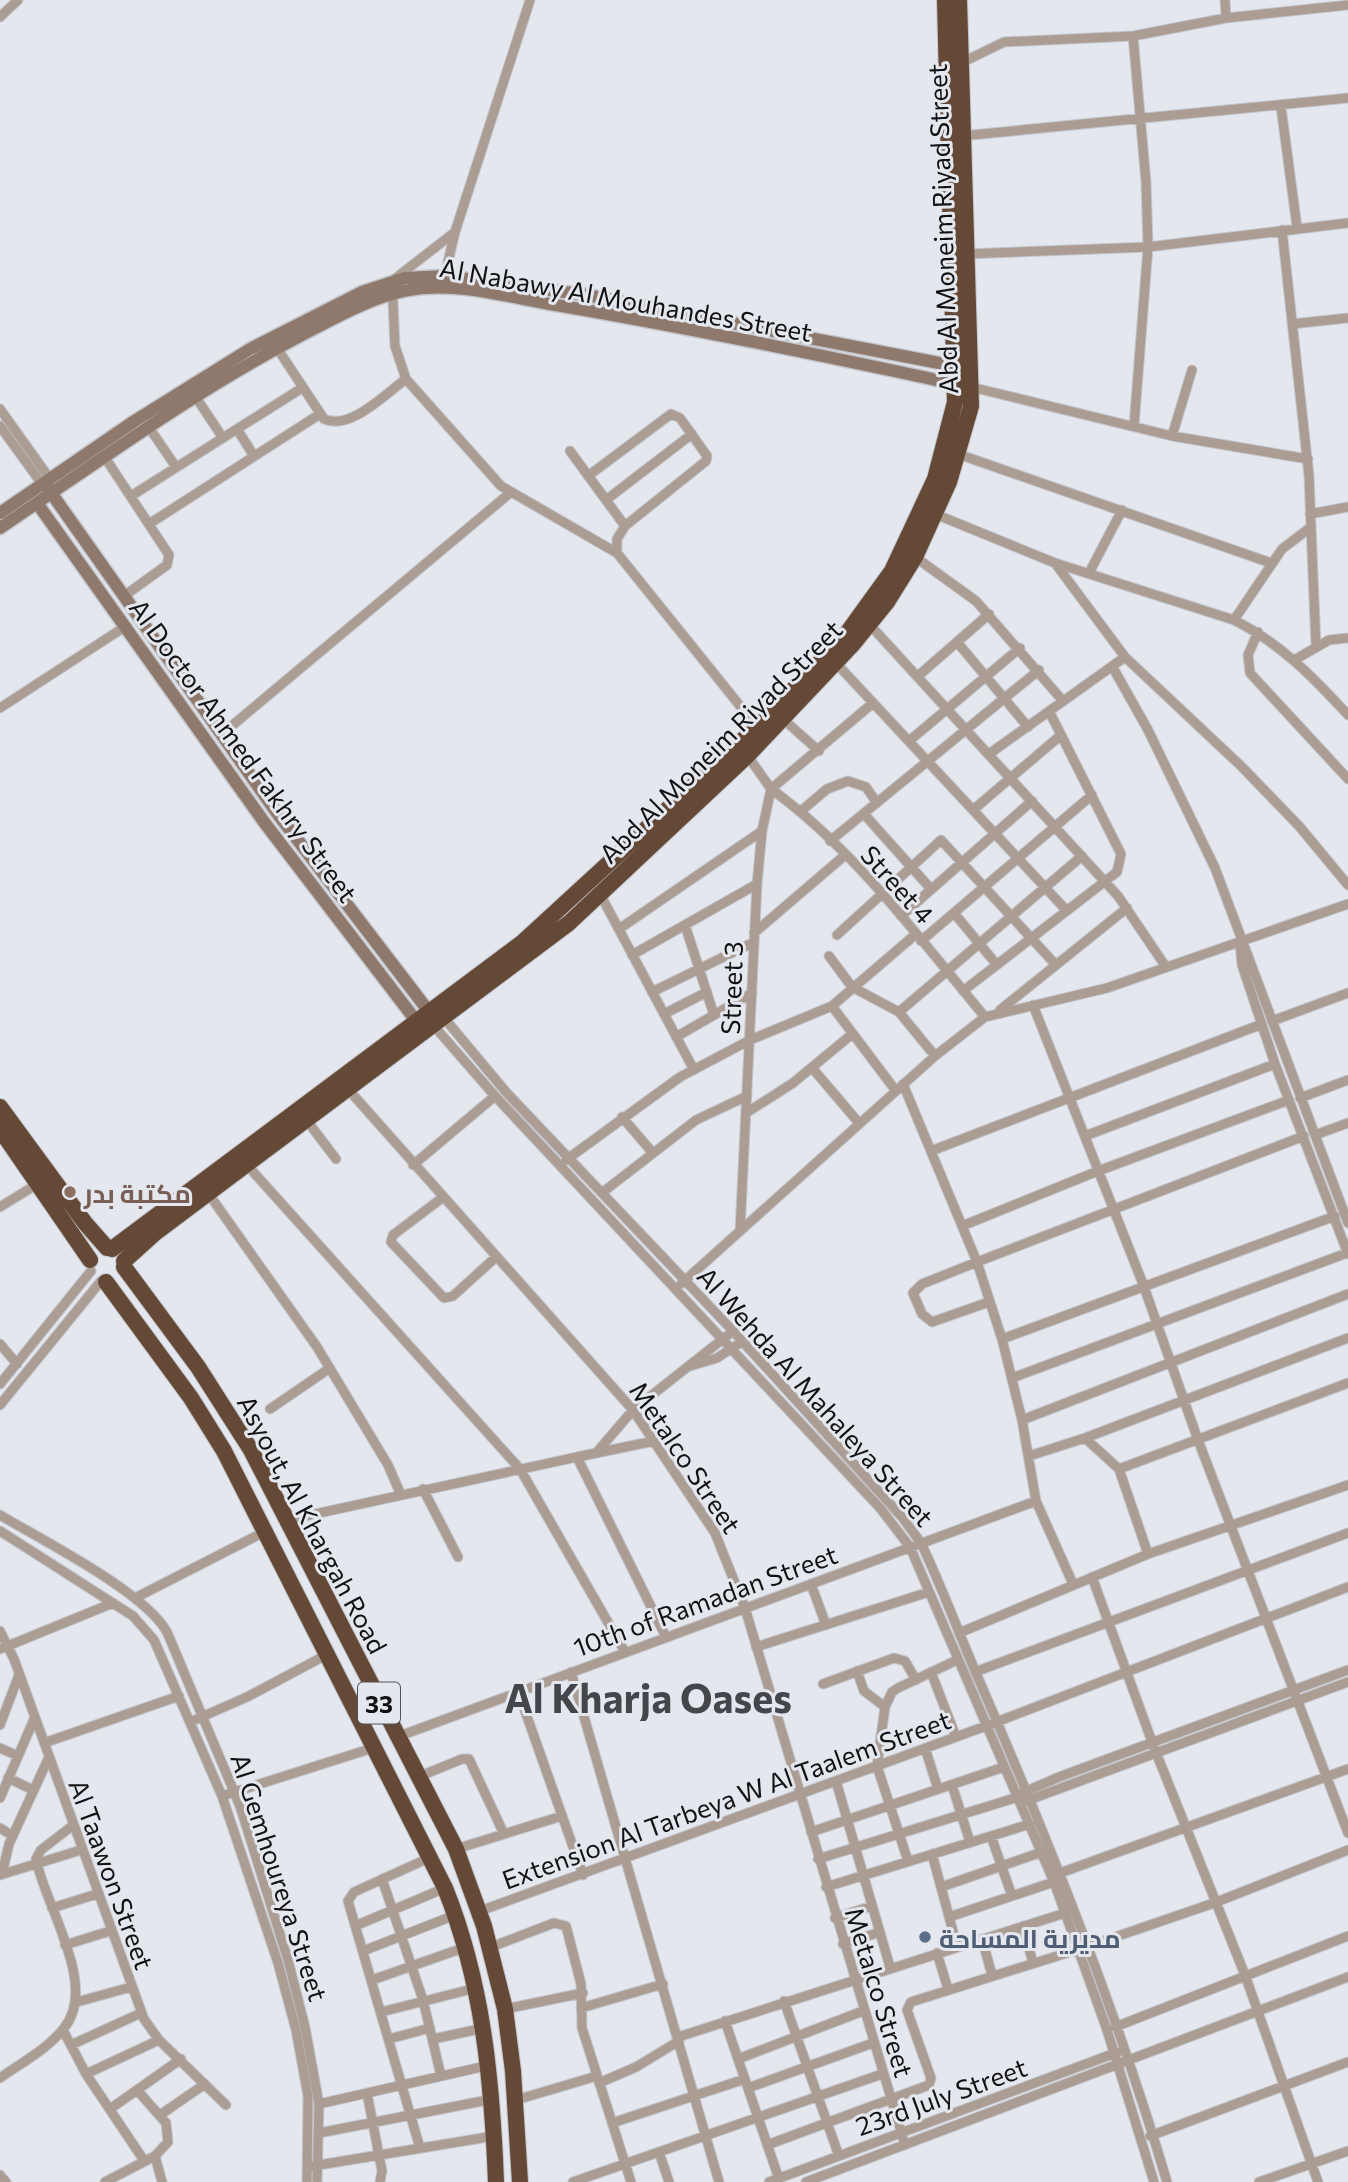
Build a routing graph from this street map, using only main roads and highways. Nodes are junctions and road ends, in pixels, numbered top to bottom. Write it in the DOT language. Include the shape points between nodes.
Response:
graph roads {
  1 [pos="945,0"];
  2 [pos="959,0"];
  3 [pos="956,136"];
  4 [pos="958,197"];
  5 [pos="963,367"];
  6 [pos="963,386"];
  7 [pos="744,750"];
  8 [pos="527,948"];
  9 [pos="345,1085"];
  10 [pos="0,1107"];
  11 [pos="7,1131"];
  12 [pos="22,1148"];
  13 [pos="117,1256"];
  14 [pos="97,1273"];
  15 [pos="496,2182"];
  16 [pos="520,2182"];
  1 -- 3 [label="highway, Abd Al Moneim Riyad Street"];
  2 -- 3 [label="highway, Abd Al Moneim Riyad Street"];
  3 -- 4 [label="highway, Abd Al Moneim Riyad Street"];
  4 -- 5 [label="highway, Abd Al Moneim Riyad Street"];
  4 -- 5 [label="highway, Abd Al Moneim Riyad Street" via="966,254"];
  5 -- 6 [label="highway, Abd Al Moneim Riyad Street"];
  6 -- 7 [label="highway, Abd Al Moneim Riyad Street" via="935,479 892,571 845,636 757,727"];
  6 -- 7 [label="highway, Abd Al Moneim Riyad Street" via="971,407 958,454 915,557 870,625 783,719"];
  7 -- 8 [label="highway, Abd Al Moneim Riyad Street"];
  7 -- 8 [label="highway, Abd Al Moneim Riyad Street" via="600,894"];
  8 -- 9 [label="highway, Abd Al Moneim Riyad Street"];
  9 -- 13 [label="highway, Abd Al Moneim Riyad Street"];
  9 -- 13 [label="highway, Abd Al Moneim Riyad Street" via="308,1122"];
  10 -- 11 [label="highway"];
  11 -- 12 [label="highway"];
  12 -- 13 [label="highway, Asyout, Al Khargah Road"];
  12 -- 14 [label="highway, Asyout, Al Khargah Road"];
  13 -- 14 [label="highway" via="100,1249"];
  13 -- 14 [label="highway" via="118,1278"];
  13 -- 16 [label="highway, Asyout, Al Khargah Road / 33" via="227,1410 456,1849 491,1947 505,2009"];
  14 -- 15 [label="highway, Asyout, Al Khargah Road / 33" via="202,1415 266,1531 445,1888 466,1947 484,2028"];
}
